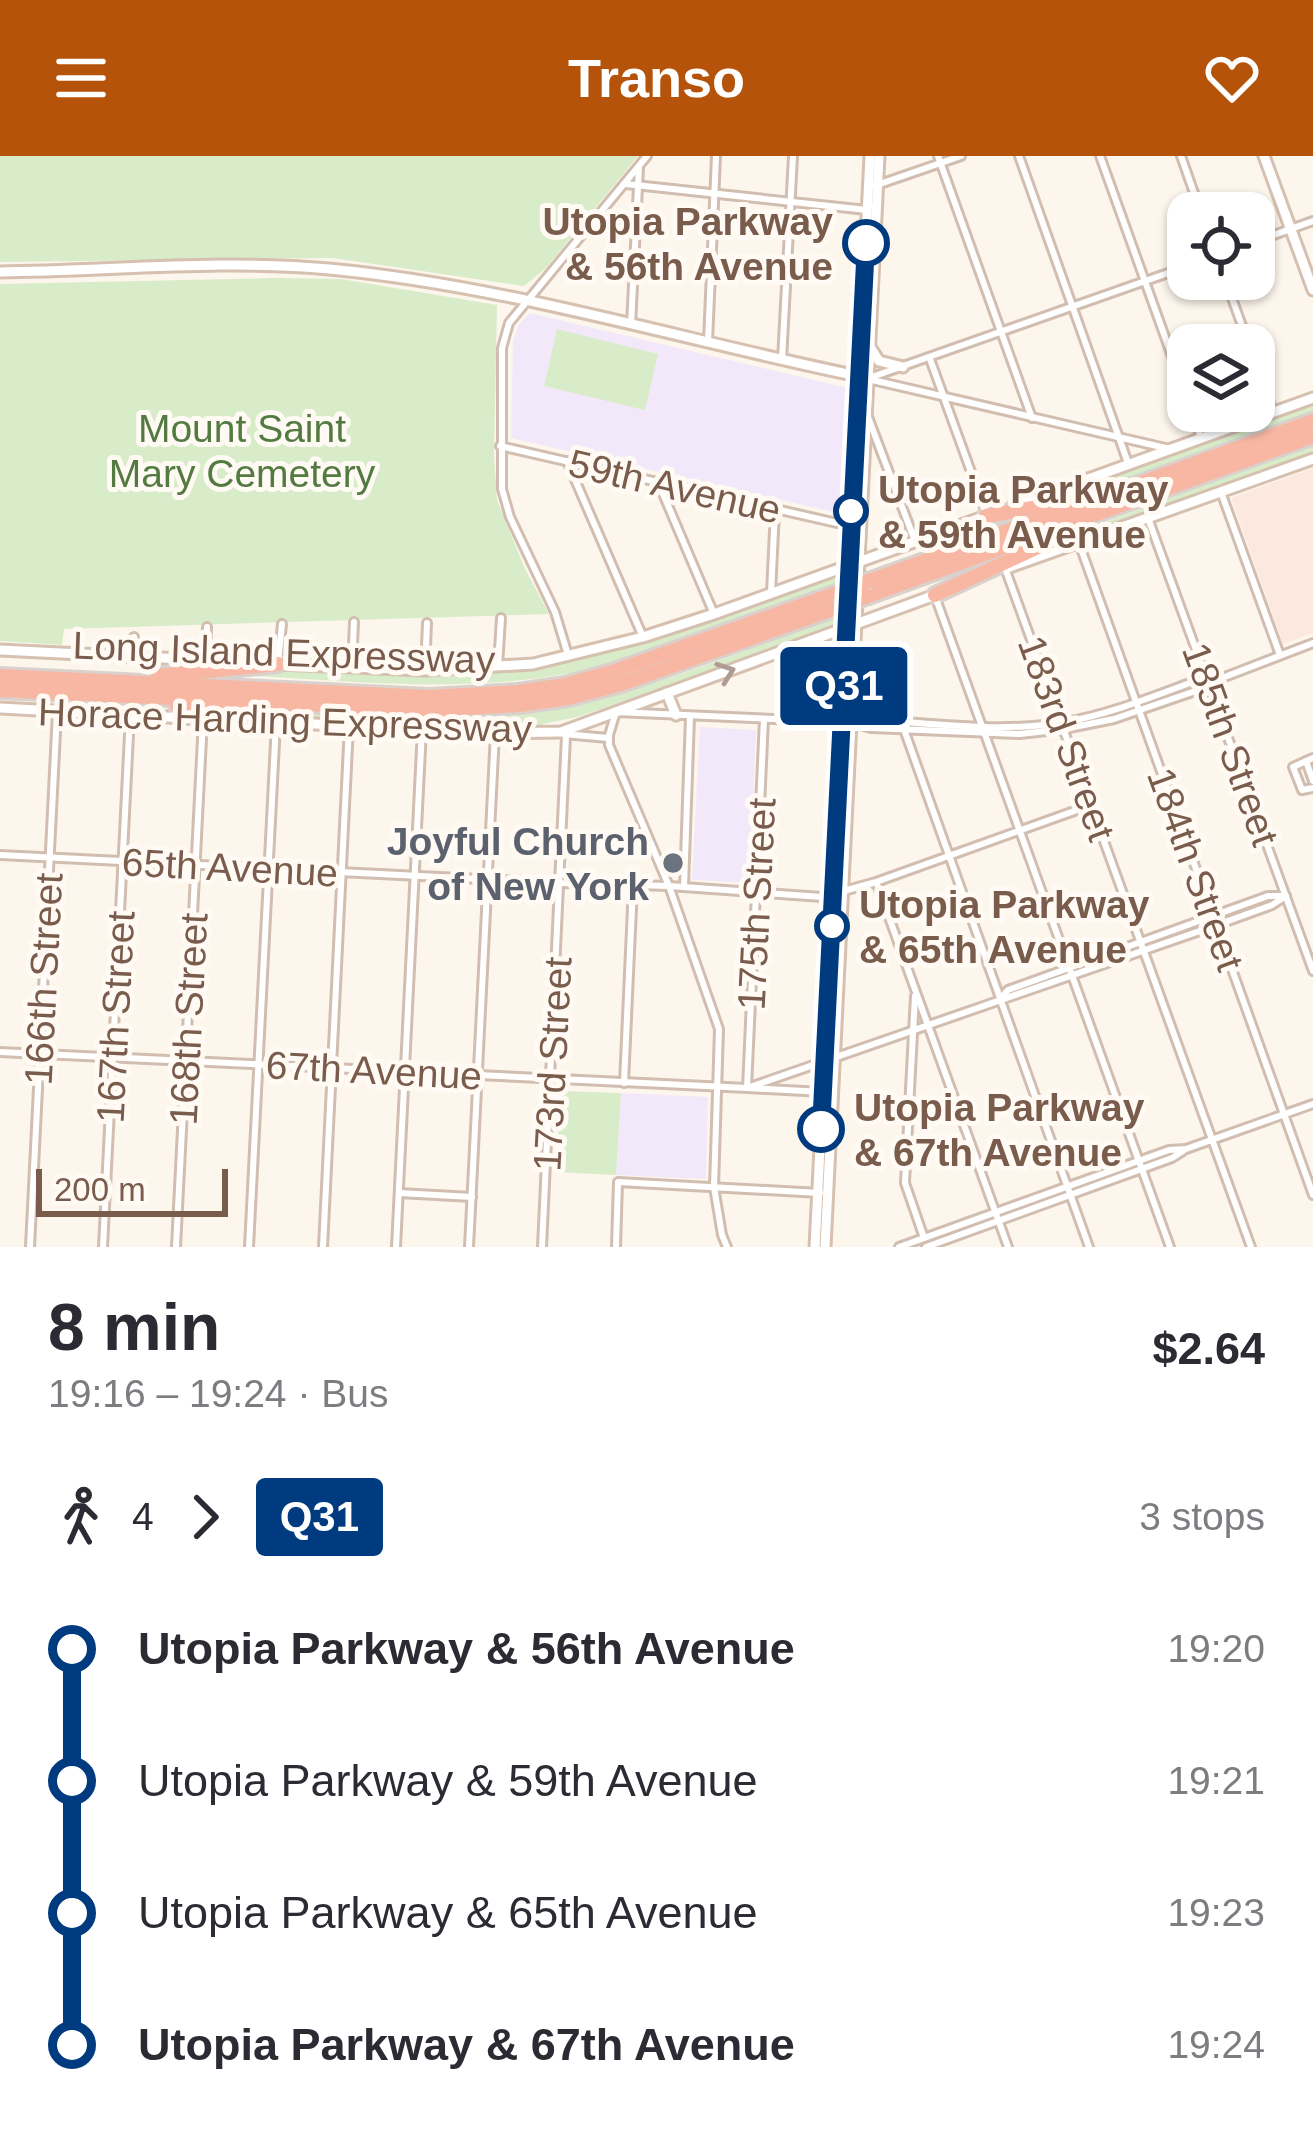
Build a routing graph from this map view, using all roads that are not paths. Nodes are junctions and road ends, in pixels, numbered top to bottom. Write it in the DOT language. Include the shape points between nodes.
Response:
graph roads {
  1 [pos="647,156"];
  2 [pos="716,156"];
  3 [pos="793,156"];
  4 [pos="870,156"];
  5 [pos="879,156"];
  6 [pos="962,156"];
  7 [pos="1019,156"];
  8 [pos="1100,156"];
  9 [pos="1181,156"];
  10 [pos="1264,156"];
  11 [pos="939,160"];
  12 [pos="639,166"];
  13 [pos="626,184"];
  14 [pos="638,187"];
  15 [pos="873,187"];
  16 [pos="1194,192"];
  17 [pos="714,194"];
  18 [pos="790,202"];
  19 [pos="872,210"];
  20 [pos="1313,221"];
  21 [pos="1291,229"];
  22 [pos="1275,235"];
  23 [pos="0,272"];
  24 [pos="1167,273"];
  25 [pos="1145,281"];
  26 [pos="1313,290"];
  27 [pos="527,300"];
  28 [pos="1073,307"];
  29 [pos="632,325"];
  30 [pos="1002,333"];
  31 [pos="709,342"];
  32 [pos="1167,342"];
  33 [pos="869,346"];
  34 [pos="782,359"];
  35 [pos="930,359"];
  36 [pos="903,367"];
  37 [pos="863,377"];
  38 [pos="944,397"];
  39 [pos="1313,398"];
  40 [pos="1275,411"];
  41 [pos="866,414"];
  42 [pos="1032,418"];
  43 [pos="1313,421"];
  44 [pos="1200,432"];
  45 [pos="1218,432"];
  46 [pos="1118,435"];
  47 [pos="1313,436"];
  48 [pos="1202,438"];
  49 [pos="500,446"];
  50 [pos="882,449"];
  51 [pos="1172,449"];
  52 [pos="864,459"];
  53 [pos="1313,459"];
  54 [pos="567,461"];
  55 [pos="1129,464"];
  56 [pos="658,482"];
  57 [pos="1164,482"];
  58 [pos="1221,492"];
  59 [pos="775,510"];
  60 [pos="986,516"];
  61 [pos="1148,518"];
  62 [pos="850,526"];
  63 [pos="915,541"];
  64 [pos="1079,543"];
  65 [pos="854,564"];
  66 [pos="1005,568"];
  67 [pos="771,593"];
  68 [pos="935,595"];
  69 [pos="714,614"];
  70 [pos="501,618"];
  71 [pos="354,622"];
  72 [pos="427,623"];
  73 [pos="281,624"];
  74 [pos="852,626"];
  75 [pos="207,627"];
  76 [pos="134,637"];
  77 [pos="643,637"];
  78 [pos="1313,643"];
  79 [pos="0,650"];
  80 [pos="568,655"];
  81 [pos="1280,655"];
  82 [pos="133,657"];
  83 [pos="206,661"];
  84 [pos="278,664"];
  85 [pos="498,666"];
  86 [pos="352,668"];
  87 [pos="424,670"];
  88 [pos="0,676"];
  89 [pos="1209,682"];
  90 [pos="112,688"];
  91 [pos="0,690"];
  92 [pos="667,693"];
  93 [pos="1137,706"];
  94 [pos="0,708"];
  95 [pos="57,712"];
  96 [pos="616,712"];
  97 [pos="130,715"];
  98 [pos="676,715"];
  99 [pos="690,716"];
  100 [pos="203,719"];
  101 [pos="764,719"];
  102 [pos="276,723"];
  103 [pos="847,723"];
  104 [pos="902,725"];
  105 [pos="349,726"];
  106 [pos="1063,726"];
  107 [pos="984,729"];
  108 [pos="422,730"];
  109 [pos="495,733"];
  110 [pos="564,734"];
  111 [pos="608,739"];
  112 [pos="1309,759"];
  113 [pos="1313,784"];
  114 [pos="1091,805"];
  115 [pos="1020,831"];
  116 [pos="0,855"];
  117 [pos="948,856"];
  118 [pos="50,857"];
  119 [pos="122,861"];
  120 [pos="196,865"];
  121 [pos="268,868"];
  122 [pos="341,872"];
  123 [pos="415,876"];
  124 [pos="488,880"];
  125 [pos="876,882"];
  126 [pos="561,884"];
  127 [pos="633,886"];
  128 [pos="669,886"];
  129 [pos="684,887"];
  130 [pos="838,892"];
  131 [pos="757,893"];
  132 [pos="1286,896"];
  133 [pos="1215,921"];
  134 [pos="1143,946"];
  135 [pos="1313,971"];
  136 [pos="1071,972"];
  137 [pos="915,993"];
  138 [pos="1000,999"];
  139 [pos="928,1025"];
  140 [pos="912,1031"];
  141 [pos="0,1052"];
  142 [pos="40,1054"];
  143 [pos="112,1057"];
  144 [pos="186,1060"];
  145 [pos="830,1060"];
  146 [pos="259,1064"];
  147 [pos="332,1068"];
  148 [pos="405,1072"];
  149 [pos="478,1076"];
  150 [pos="551,1079"];
  151 [pos="624,1083"];
  152 [pos="717,1088"];
  153 [pos="747,1088"];
  154 [pos="823,1092"];
  155 [pos="1313,1104"];
  156 [pos="1284,1114"];
  157 [pos="1212,1140"];
  158 [pos="1141,1165"];
  159 [pos="714,1187"];
  160 [pos="1069,1191"];
  161 [pos="399,1193"];
  162 [pos="823,1193"];
  163 [pos="1313,1195"];
  164 [pos="472,1197"];
  165 [pos="997,1216"];
  166 [pos="926,1244"];
  167 [pos="30,1247"];
  168 [pos="103,1247"];
  169 [pos="176,1247"];
  170 [pos="249,1247"];
  171 [pos="323,1247"];
  172 [pos="396,1247"];
  173 [pos="469,1247"];
  174 [pos="542,1247"];
  175 [pos="616,1247"];
  176 [pos="727,1247"];
  177 [pos="814,1247"];
  178 [pos="825,1247"];
  179 [pos="899,1247"];
  180 [pos="1008,1247"];
  181 [pos="1089,1247"];
  182 [pos="1170,1247"];
  183 [pos="1251,1247"];
  1 -- 12 [label="street"];
  2 -- 17 [label="street"];
  3 -- 18 [label="street"];
  4 -- 15 [label="main road"];
  5 -- 15 [label="main road"];
  6 -- 11 [label="street"];
  7 -- 28 [label="street"];
  8 -- 25 [label="street"];
  9 -- 16 [label="street"];
  10 -- 21 [label="main road"];
  11 -- 15 [label="street"];
  11 -- 30 [label="street"];
  12 -- 13 [label="street"];
  12 -- 14 [label="street"];
  13 -- 14 [label="street"];
  13 -- 27 [label="street"];
  14 -- 17 [label="street"];
  14 -- 29 [label="street"];
  15 -- 19 [label="main road"];
  17 -- 18 [label="street"];
  17 -- 31 [label="street"];
  18 -- 19 [label="street"];
  18 -- 34 [label="street"];
  19 -- 33 [label="main road"];
  19 -- 37 [label="main road"];
  20 -- 21 [label="street"];
  21 -- 22 [label="street"];
  21 -- 26 [label="main road"];
  23 -- 27 [label="main road" via="328,269"];
  24 -- 25 [label="street"];
  25 -- 28 [label="street"];
  25 -- 32 [label="street"];
  27 -- 29 [label="main road"];
  27 -- 49 [label="street" via="502,348"];
  28 -- 30 [label="street"];
  28 -- 46 [label="street"];
  29 -- 31 [label="main road"];
  30 -- 35 [label="street"];
  30 -- 42 [label="street"];
  31 -- 34 [label="main road"];
  33 -- 36 [label="main road" via="879,362"];
  33 -- 37 [label="main road"];
  34 -- 37 [label="main road"];
  35 -- 36 [label="street"];
  35 -- 38 [label="street"];
  36 -- 37 [label="street"];
  37 -- 38 [label="street"];
  37 -- 41 [label="main road"];
  37 -- 62 [label="main road"];
  38 -- 42 [label="street"];
  38 -- 60 [label="street"];
  39 -- 40 [label="main road, Horace Harding Expressway"];
  41 -- 50 [label="street"];
  41 -- 52 [label="main road"];
  42 -- 46 [label="street"];
  43 -- 57 [label="highway, Long Island Expressway"];
  44 -- 48 [label="street"];
  45 -- 48 [label="main road, Horace Harding Expressway"];
  46 -- 51 [label="street"];
  46 -- 55 [label="street"];
  47 -- 57 [label="highway, Long Island Expressway"];
  48 -- 51 [label="main road, Horace Harding Expressway"];
  49 -- 54 [label="street, 59th Avenue"];
  49 -- 80 [label="street" via="510,517"];
  50 -- 52 [label="street"];
  50 -- 63 [label="street"];
  51 -- 55 [label="main road, Horace Harding Expressway"];
  52 -- 65 [label="main road"];
  53 -- 58 [label="main road, Horace Harding Expressway"];
  54 -- 56 [label="street, 59th Avenue"];
  54 -- 77 [label="street"];
  55 -- 60 [label="main road, Horace Harding Expressway"];
  56 -- 59 [label="street, 59th Avenue"];
  56 -- 69 [label="street"];
  57 -- 60 [label="highway"];
  57 -- 68 [label="highway"];
  57 -- 90 [label="highway, Long Island Expressway, bridge" via="568,698 430,710"];
  58 -- 61 [label="main road, Horace Harding Expressway"];
  58 -- 81 [label="street"];
  59 -- 62 [label="street, 59th Avenue"];
  59 -- 67 [label="street"];
  60 -- 63 [label="main road, Horace Harding Expressway"];
  61 -- 64 [label="main road, Horace Harding Expressway"];
  61 -- 89 [label="street, 185th Street"];
  62 -- 65 [label="main road"];
  63 -- 65 [label="main road, Horace Harding Expressway"];
  64 -- 66 [label="main road, Horace Harding Expressway"];
  64 -- 93 [label="street, 184th Street"];
  65 -- 67 [label="main road, Horace Harding Expressway"];
  65 -- 74 [label="main road"];
  66 -- 68 [label="main road, Horace Harding Expressway"];
  66 -- 106 [label="street, 183rd Street"];
  67 -- 69 [label="main road, Horace Harding Expressway"];
  68 -- 74 [label="main road, Horace Harding Expressway"];
  68 -- 107 [label="street"];
  69 -- 77 [label="main road, Horace Harding Expressway"];
  70 -- 85 [label="street"];
  71 -- 86 [label="street"];
  72 -- 87 [label="street"];
  73 -- 84 [label="street"];
  92 -- 74 [label="main road, Horace Harding Expressway, one-way"];
  74 -- 103 [label="main road"];
  75 -- 83 [label="street"];
  76 -- 82 [label="street"];
  77 -- 80 [label="main road, Horace Harding Expressway"];
  78 -- 81 [label="street"];
  79 -- 82 [label="main road, Horace Harding Expressway"];
  80 -- 85 [label="main road, Horace Harding Expressway"];
  81 -- 89 [label="street"];
  82 -- 83 [label="main road, Horace Harding Expressway"];
  83 -- 84 [label="main road, Horace Harding Expressway"];
  84 -- 86 [label="main road, Horace Harding Expressway"];
  84 -- 90 [label="highway"];
  85 -- 87 [label="main road, Horace Harding Expressway"];
  86 -- 87 [label="main road, Horace Harding Expressway"];
  88 -- 90 [label="highway, Long Island Expressway"];
  89 -- 93 [label="street"];
  89 -- 132 [label="street, 185th Street"];
  90 -- 91 [label="highway, Long Island Expressway"];
  90 -- 102 [label="highway"];
  92 -- 96 [label="main road, Horace Harding Expressway"];
  92 -- 98 [label="main road"];
  93 -- 106 [label="street"];
  93 -- 133 [label="street, 184th Street"];
  94 -- 95 [label="main road, Horace Harding Expressway"];
  95 -- 97 [label="main road, Horace Harding Expressway"];
  95 -- 118 [label="street, 166th Street"];
  96 -- 98 [label="street"];
  96 -- 110 [label="main road, Horace Harding Expressway"];
  96 -- 111 [label="street"];
  97 -- 100 [label="main road, Horace Harding Expressway"];
  97 -- 119 [label="street, 167th Street"];
  98 -- 99 [label="street"];
  99 -- 101 [label="street"];
  99 -- 129 [label="street"];
  100 -- 102 [label="main road, Horace Harding Expressway"];
  100 -- 120 [label="street, 168th Street"];
  101 -- 103 [label="street"];
  101 -- 131 [label="street, 175th Street"];
  102 -- 105 [label="main road, Horace Harding Expressway"];
  102 -- 121 [label="street"];
  103 -- 104 [label="street"];
  103 -- 130 [label="main road"];
  104 -- 107 [label="street"];
  104 -- 117 [label="street"];
  105 -- 108 [label="main road, Horace Harding Expressway"];
  105 -- 122 [label="street"];
  106 -- 107 [label="street"];
  106 -- 114 [label="street, 183rd Street"];
  107 -- 115 [label="street"];
  108 -- 109 [label="main road, Horace Harding Expressway"];
  108 -- 123 [label="street"];
  109 -- 110 [label="main road, Horace Harding Expressway"];
  109 -- 124 [label="street"];
  110 -- 111 [label="street"];
  110 -- 126 [label="street, 173rd Street"];
  111 -- 128 [label="street"];
  112 -- 113 [label="street"];
  112 -- 113 [label="street" via="1293,767 1302,790"];
  114 -- 115 [label="street, 65th Avenue"];
  114 -- 134 [label="street, 183rd Street"];
  115 -- 117 [label="street, 65th Avenue"];
  115 -- 136 [label="street"];
  116 -- 118 [label="street, 65th Avenue"];
  117 -- 125 [label="street, 65th Avenue"];
  117 -- 138 [label="street"];
  118 -- 119 [label="street, 65th Avenue"];
  118 -- 142 [label="street, 166th Street"];
  119 -- 120 [label="street, 65th Avenue"];
  119 -- 143 [label="street, 167th Street"];
  120 -- 121 [label="street, 65th Avenue"];
  120 -- 144 [label="street, 168th Street"];
  121 -- 122 [label="street, 65th Avenue"];
  121 -- 146 [label="street"];
  122 -- 123 [label="street, 65th Avenue"];
  122 -- 147 [label="street"];
  123 -- 124 [label="street, 65th Avenue"];
  123 -- 148 [label="street"];
  124 -- 126 [label="street, 65th Avenue"];
  124 -- 149 [label="street"];
  125 -- 130 [label="street, 65th Avenue"];
  125 -- 137 [label="street"];
  126 -- 127 [label="street, 65th Avenue"];
  126 -- 150 [label="street, 173rd Street"];
  127 -- 128 [label="street, 65th Avenue"];
  127 -- 151 [label="street"];
  128 -- 129 [label="street, 65th Avenue"];
  128 -- 152 [label="street" via="718,1029"];
  129 -- 131 [label="street, 65th Avenue"];
  130 -- 131 [label="street, 65th Avenue"];
  130 -- 145 [label="main road"];
  131 -- 153 [label="street, 175th Street"];
  132 -- 133 [label="street, 67th Avenue"];
  132 -- 135 [label="street, 185th Street"];
  133 -- 134 [label="street, 67th Avenue"];
  133 -- 156 [label="street, 184th Street"];
  134 -- 136 [label="street, 67th Avenue"];
  134 -- 157 [label="street, 183rd Street"];
  136 -- 138 [label="street, 67th Avenue"];
  136 -- 158 [label="street"];
  137 -- 139 [label="street"];
  137 -- 140 [label="street"];
  138 -- 139 [label="street, 67th Avenue"];
  138 -- 160 [label="street"];
  139 -- 140 [label="street, 67th Avenue"];
  139 -- 165 [label="street"];
  140 -- 145 [label="street, 67th Avenue"];
  140 -- 166 [label="street" via="905,1183"];
  141 -- 142 [label="street, 67th Avenue"];
  142 -- 143 [label="street, 67th Avenue"];
  142 -- 167 [label="street, 166th Street"];
  143 -- 144 [label="street, 67th Avenue"];
  143 -- 168 [label="street, 167th Street"];
  144 -- 146 [label="street, 67th Avenue"];
  144 -- 169 [label="street, 168th Street"];
  145 -- 153 [label="street, 67th Avenue"];
  145 -- 154 [label="main road"];
  145 -- 162 [label="main road"];
  146 -- 147 [label="street, 67th Avenue"];
  146 -- 170 [label="street"];
  147 -- 148 [label="street, 67th Avenue"];
  147 -- 171 [label="street"];
  148 -- 149 [label="street, 67th Avenue"];
  148 -- 161 [label="street"];
  149 -- 150 [label="street, 67th Avenue"];
  149 -- 164 [label="street"];
  150 -- 151 [label="street, 67th Avenue"];
  150 -- 174 [label="street, 173rd Street"];
  151 -- 152 [label="street, 67th Avenue"];
  152 -- 153 [label="street, 67th Avenue"];
  152 -- 159 [label="street"];
  153 -- 154 [label="street, 67th Avenue"];
  154 -- 162 [label="main road"];
  155 -- 156 [label="street"];
  156 -- 157 [label="street"];
  156 -- 163 [label="street, 184th Street"];
  157 -- 158 [label="street"];
  157 -- 183 [label="street, 183rd Street"];
  158 -- 160 [label="street"];
  158 -- 182 [label="street"];
  159 -- 162 [label="street"];
  159 -- 175 [label="street" via="619,1182"];
  159 -- 176 [label="street"];
  160 -- 165 [label="street"];
  160 -- 181 [label="street"];
  161 -- 164 [label="street"];
  161 -- 172 [label="street"];
  162 -- 177 [label="main road"];
  162 -- 178 [label="main road"];
  164 -- 173 [label="street"];
  165 -- 166 [label="street"];
  165 -- 180 [label="street"];
  166 -- 179 [label="street"];
}
